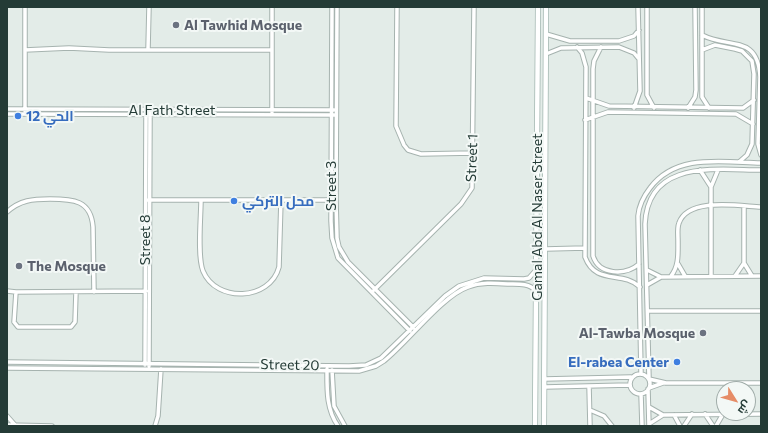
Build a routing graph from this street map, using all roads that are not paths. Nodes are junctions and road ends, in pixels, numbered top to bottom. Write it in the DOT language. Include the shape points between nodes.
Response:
graph roads {
  1 [pos="25,7"];
  2 [pos="149,7"];
  3 [pos="272,7"];
  4 [pos="332,7"];
  5 [pos="337,7"];
  6 [pos="397,7"];
  7 [pos="474,7"];
  8 [pos="538,7"];
  9 [pos="546,7"];
  10 [pos="638,7"];
  11 [pos="647,7"];
  12 [pos="702,7"];
  13 [pos="695,8"];
  14 [pos="639,12"];
  15 [pos="646,12"];
  16 [pos="639,30"];
  17 [pos="546,34"];
  18 [pos="702,35"];
  19 [pos="574,41"];
  20 [pos="619,41"];
  21 [pos="721,41"];
  22 [pos="720,46"];
  23 [pos="575,47"];
  24 [pos="600,47"];
  25 [pos="619,47"];
  26 [pos="148,49"];
  27 [pos="25,50"];
  28 [pos="272,50"];
  29 [pos="702,50"];
  30 [pos="546,54"];
  31 [pos="639,59"];
  32 [pos="696,90"];
  33 [pos="701,90"];
  34 [pos="640,91"];
  35 [pos="647,91"];
  36 [pos="586,98"];
  37 [pos="593,100"];
  38 [pos="754,100"];
  39 [pos="609,106"];
  40 [pos="634,108"];
  41 [pos="654,108"];
  42 [pos="688,108"];
  43 [pos="709,108"];
  44 [pos="736,108"];
  45 [pos="7,109"];
  46 [pos="25,110"];
  47 [pos="272,110"];
  48 [pos="148,112"];
  49 [pos="332,112"];
  50 [pos="337,112"];
  51 [pos="608,112"];
  52 [pos="7,114"];
  53 [pos="25,114"];
  54 [pos="736,114"];
  55 [pos="272,115"];
  56 [pos="593,117"];
  57 [pos="586,120"];
  58 [pos="753,124"];
  59 [pos="752,144"];
  60 [pos="758,144"];
  61 [pos="473,153"];
  62 [pos="761,155"];
  63 [pos="738,162"];
  64 [pos="545,163"];
  65 [pos="761,163"];
  66 [pos="537,164"];
  67 [pos="700,170"];
  68 [pos="718,170"];
  69 [pos="761,170"];
  70 [pos="536,181"];
  71 [pos="546,182"];
  72 [pos="711,187"];
  73 [pos="147,200"];
  74 [pos="201,200"];
  75 [pos="281,200"];
  76 [pos="333,200"];
  77 [pos="711,205"];
  78 [pos="744,206"];
  79 [pos="761,207"];
  80 [pos="7,212"];
  81 [pos="585,248"];
  82 [pos="546,249"];
  83 [pos="677,263"];
  84 [pos="744,263"];
  85 [pos="639,264"];
  86 [pos="537,269"];
  87 [pos="647,270"];
  88 [pos="616,272"];
  89 [pos="671,276"];
  90 [pos="685,276"];
  91 [pos="711,276"];
  92 [pos="735,276"];
  93 [pos="752,276"];
  94 [pos="761,276"];
  95 [pos="661,277"];
  96 [pos="615,278"];
  97 [pos="648,285"];
  98 [pos="640,287"];
  99 [pos="375,290"];
  100 [pos="7,291"];
  101 [pos="147,291"];
  102 [pos="16,292"];
  103 [pos="76,292"];
  104 [pos="94,292"];
  105 [pos="536,292"];
  106 [pos="372,293"];
  107 [pos="648,311"];
  108 [pos="761,311"];
  109 [pos="413,327"];
  110 [pos="409,331"];
  111 [pos="416,331"];
  112 [pos="413,334"];
  113 [pos="7,362"];
  114 [pos="147,364"];
  115 [pos="327,366"];
  116 [pos="332,366"];
  117 [pos="8,369"];
  118 [pos="147,369"];
  119 [pos="161,369"];
  120 [pos="327,371"];
  121 [pos="332,371"];
  122 [pos="641,373"];
  123 [pos="631,377"];
  124 [pos="545,379"];
  125 [pos="649,379"];
  126 [pos="666,383"];
  127 [pos="761,383"];
  128 [pos="629,385"];
  129 [pos="589,386"];
  130 [pos="545,387"];
  131 [pos="649,389"];
  132 [pos="641,394"];
  133 [pos="649,407"];
  134 [pos="590,410"];
  135 [pos="692,414"];
  136 [pos="705,414"];
  137 [pos="716,414"];
  138 [pos="663,415"];
  139 [pos="674,415"];
  140 [pos="7,416"];
  141 [pos="7,425"];
  142 [pos="649,425"];
  143 [pos="15,426"];
  144 [pos="52,426"];
  145 [pos="155,426"];
  146 [pos="338,426"];
  147 [pos="345,426"];
  148 [pos="535,426"];
  149 [pos="544,426"];
  150 [pos="590,426"];
  151 [pos="612,426"];
  152 [pos="642,426"];
  153 [pos="680,426"];
  154 [pos="684,426"];
  155 [pos="715,426"];
  1 -- 27 [label="street"];
  2 -- 26 [label="street"];
  3 -- 28 [label="street"];
  4 -- 49 [label="street, Street 3"];
  5 -- 50 [label="street, Street 3"];
  6 -- 61 [label="street" via="396,126 404,145 408,150 421,154"];
  7 -- 61 [label="street, Street 1"];
  8 -- 66 [label="main road, Gamal Abd Al Naser Street"];
  9 -- 17 [label="main road, Gamal Abd Al Naser Street"];
  10 -- 14 [label="street"];
  11 -- 15 [label="street"];
  12 -- 18 [label="street"];
  13 -- 32 [label="street"];
  14 -- 15 [label="street" via="642,9"];
  14 -- 16 [label="street"];
  15 -- 35 [label="street"];
  16 -- 20 [label="street" via="634,36"];
  16 -- 31 [label="street"];
  17 -- 19 [label="street"];
  17 -- 30 [label="main road, Gamal Abd Al Naser Street"];
  18 -- 21 [label="street"];
  18 -- 29 [label="street"];
  19 -- 20 [label="street"];
  19 -- 23 [label="street" via="571,44"];
  20 -- 25 [label="street"];
  21 -- 22 [label="street" via="717,44"];
  21 -- 60 [label="street" via="744,46 751,51 760,66"];
  22 -- 29 [label="street" via="710,46"];
  22 -- 38 [label="street" via="742,51 752,61"];
  23 -- 24 [label="street"];
  23 -- 30 [label="street" via="561,48"];
  23 -- 36 [label="street" via="585,60"];
  24 -- 25 [label="street"];
  24 -- 37 [label="street" via="594,61"];
  25 -- 31 [label="street" via="634,53"];
  26 -- 27 [label="street"];
  26 -- 28 [label="street"];
  27 -- 46 [label="street"];
  28 -- 47 [label="street"];
  29 -- 33 [label="street"];
  30 -- 64 [label="main road, Gamal Abd Al Naser Street"];
  31 -- 34 [label="street"];
  32 -- 33 [label="street" via="698,93"];
  32 -- 42 [label="street"];
  33 -- 43 [label="street"];
  34 -- 35 [label="street" via="642,94"];
  34 -- 40 [label="street"];
  35 -- 41 [label="street" via="648,100"];
  36 -- 37 [label="street"];
  36 -- 57 [label="street"];
  37 -- 39 [label="street"];
  37 -- 56 [label="street"];
  38 -- 44 [label="street" via="743,108"];
  38 -- 58 [label="street"];
  39 -- 40 [label="street"];
  39 -- 51 [label="street" via="606,109"];
  40 -- 41 [label="street"];
  41 -- 42 [label="street"];
  42 -- 43 [label="street"];
  43 -- 44 [label="street"];
  44 -- 54 [label="street" via="739,111"];
  45 -- 46 [label="street, Al Fath Street"];
  46 -- 48 [label="street, Al Fath Street"];
  46 -- 53 [label="street"];
  47 -- 48 [label="street, Al Fath Street"];
  47 -- 49 [label="street, Al Fath Street"];
  47 -- 55 [label="street"];
  48 -- 53 [label="street, Al Fath Street"];
  48 -- 55 [label="street, Al Fath Street"];
  48 -- 73 [label="street, Street 8"];
  49 -- 50 [label="street, Al Fath Street"];
  49 -- 55 [label="street, Al Fath Street"];
  49 -- 76 [label="street, Street 3"];
  50 -- 76 [label="street, Street 3"];
  51 -- 54 [label="street"];
  51 -- 56 [label="street"];
  52 -- 53 [label="street, Al Fath Street"];
  54 -- 58 [label="street"];
  56 -- 57 [label="street"];
  56 -- 88 [label="street" via="592,256 599,266"];
  57 -- 81 [label="street"];
  58 -- 59 [label="street"];
  59 -- 60 [label="street" via="755,147"];
  59 -- 63 [label="street" via="747,155"];
  60 -- 62 [label="street"];
  61 -- 99 [label="street, Street 1" via="473,179 468,196"];
  63 -- 65 [label="street"];
  63 -- 85 [label="street" via="690,163 670,170 655,182 639,208"];
  64 -- 66 [label="main road" via="541,166"];
  64 -- 71 [label="main road, Gamal Abd Al Naser Street"];
  66 -- 70 [label="main road, Gamal Abd Al Naser Street"];
  67 -- 68 [label="street"];
  67 -- 72 [label="street"];
  67 -- 87 [label="street" via="691,170 673,177 652,197 646,215"];
  68 -- 69 [label="street"];
  68 -- 72 [label="street"];
  70 -- 71 [label="main road" via="541,179"];
  70 -- 86 [label="main road, Gamal Abd Al Naser Street"];
  71 -- 82 [label="main road, Gamal Abd Al Naser Street"];
  72 -- 77 [label="street"];
  73 -- 74 [label="street"];
  73 -- 101 [label="street, Street 8"];
  74 -- 75 [label="street"];
  74 -- 75 [label="street" via="203,270 214,285 223,291 233,293 262,290 277,274"];
  75 -- 76 [label="street"];
  76 -- 99 [label="street, Street 3" via="337,238 342,255"];
  76 -- 106 [label="street, Street 3" via="334,248 344,266"];
  77 -- 78 [label="street"];
  77 -- 83 [label="street" via="692,208 682,217 678,228"];
  77 -- 91 [label="street"];
  78 -- 79 [label="street"];
  78 -- 84 [label="street"];
  80 -- 104 [label="street" via="23,201 34,199 70,199 85,206 93,219"];
  81 -- 82 [label="street"];
  81 -- 96 [label="street" via="588,264 594,270"];
  82 -- 124 [label="main road, Gamal Abd Al Naser Street"];
  83 -- 89 [label="street"];
  83 -- 90 [label="street"];
  84 -- 92 [label="street"];
  84 -- 93 [label="street"];
  85 -- 88 [label="street" via="629,271"];
  85 -- 98 [label="street"];
  86 -- 105 [label="main road, Gamal Abd Al Naser Street"];
  86 -- 109 [label="street, Street 20" via="534,275 524,279 484,278 464,283 451,290"];
  87 -- 95 [label="street"];
  87 -- 97 [label="street"];
  88 -- 96 [label="street" via="618,275"];
  89 -- 90 [label="street"];
  89 -- 95 [label="street"];
  90 -- 91 [label="street"];
  91 -- 92 [label="street"];
  92 -- 93 [label="street"];
  93 -- 94 [label="street"];
  95 -- 97 [label="street"];
  96 -- 98 [label="street" via="631,281"];
  97 -- 107 [label="street"];
  98 -- 122 [label="street"];
  99 -- 106 [label="street, Street 1"];
  99 -- 109 [label="street, Street 3"];
  100 -- 102 [label="street"];
  101 -- 104 [label="street"];
  101 -- 114 [label="street, Street 8"];
  102 -- 103 [label="street"];
  102 -- 103 [label="street" via="14,322 18,327 71,327 75,322"];
  103 -- 104 [label="street"];
  105 -- 111 [label="street, Street 20" via="525,285 484,283 468,286 454,294"];
  105 -- 148 [label="main road, Gamal Abd Al Naser Street"];
  106 -- 110 [label="street, Street 3"];
  107 -- 108 [label="street"];
  107 -- 125 [label="street"];
  109 -- 110 [label="street, Street 20"];
  109 -- 111 [label="street, Street 3"];
  110 -- 112 [label="street, Street 3"];
  110 -- 116 [label="street, Street 20" via="374,362 358,366"];
  111 -- 112 [label="street, Street 20"];
  112 -- 121 [label="street, Street 20" via="391,356 376,366 359,371"];
  113 -- 114 [label="street, Street 20"];
  114 -- 115 [label="street, Street 20"];
  114 -- 118 [label="street, Street 8"];
  115 -- 116 [label="street, Street 20"];
  115 -- 120 [label="street"];
  116 -- 121 [label="street"];
  117 -- 118 [label="street, Street 20"];
  118 -- 119 [label="street, Street 20"];
  119 -- 120 [label="street, Street 20"];
  119 -- 145 [label="street"];
  120 -- 121 [label="street, Street 20"];
  120 -- 146 [label="street" via="328,401"];
  121 -- 147 [label="street" via="334,406"];
  122 -- 123 [label="street"];
  122 -- 125 [label="street"];
  123 -- 124 [label="street"];
  123 -- 128 [label="street"];
  124 -- 130 [label="main road, Gamal Abd Al Naser Street"];
  125 -- 126 [label="street"];
  125 -- 131 [label="street"];
  126 -- 127 [label="street"];
  126 -- 131 [label="street"];
  128 -- 129 [label="street"];
  128 -- 132 [label="street" via="632,391"];
  129 -- 130 [label="street"];
  129 -- 134 [label="street"];
  130 -- 149 [label="main road, Gamal Abd Al Naser Street"];
  131 -- 132 [label="street"];
  131 -- 133 [label="street"];
  132 -- 152 [label="street"];
  133 -- 138 [label="street"];
  133 -- 142 [label="street"];
  134 -- 150 [label="street"];
  134 -- 151 [label="street" via="604,416"];
  135 -- 136 [label="street"];
  135 -- 139 [label="street"];
  135 -- 154 [label="street"];
  136 -- 137 [label="street"];
  136 -- 155 [label="street"];
  138 -- 139 [label="street"];
  138 -- 142 [label="street"];
  139 -- 153 [label="street"];
  140 -- 143 [label="street"];
  141 -- 143 [label="street"];
  143 -- 144 [label="street"];
}
